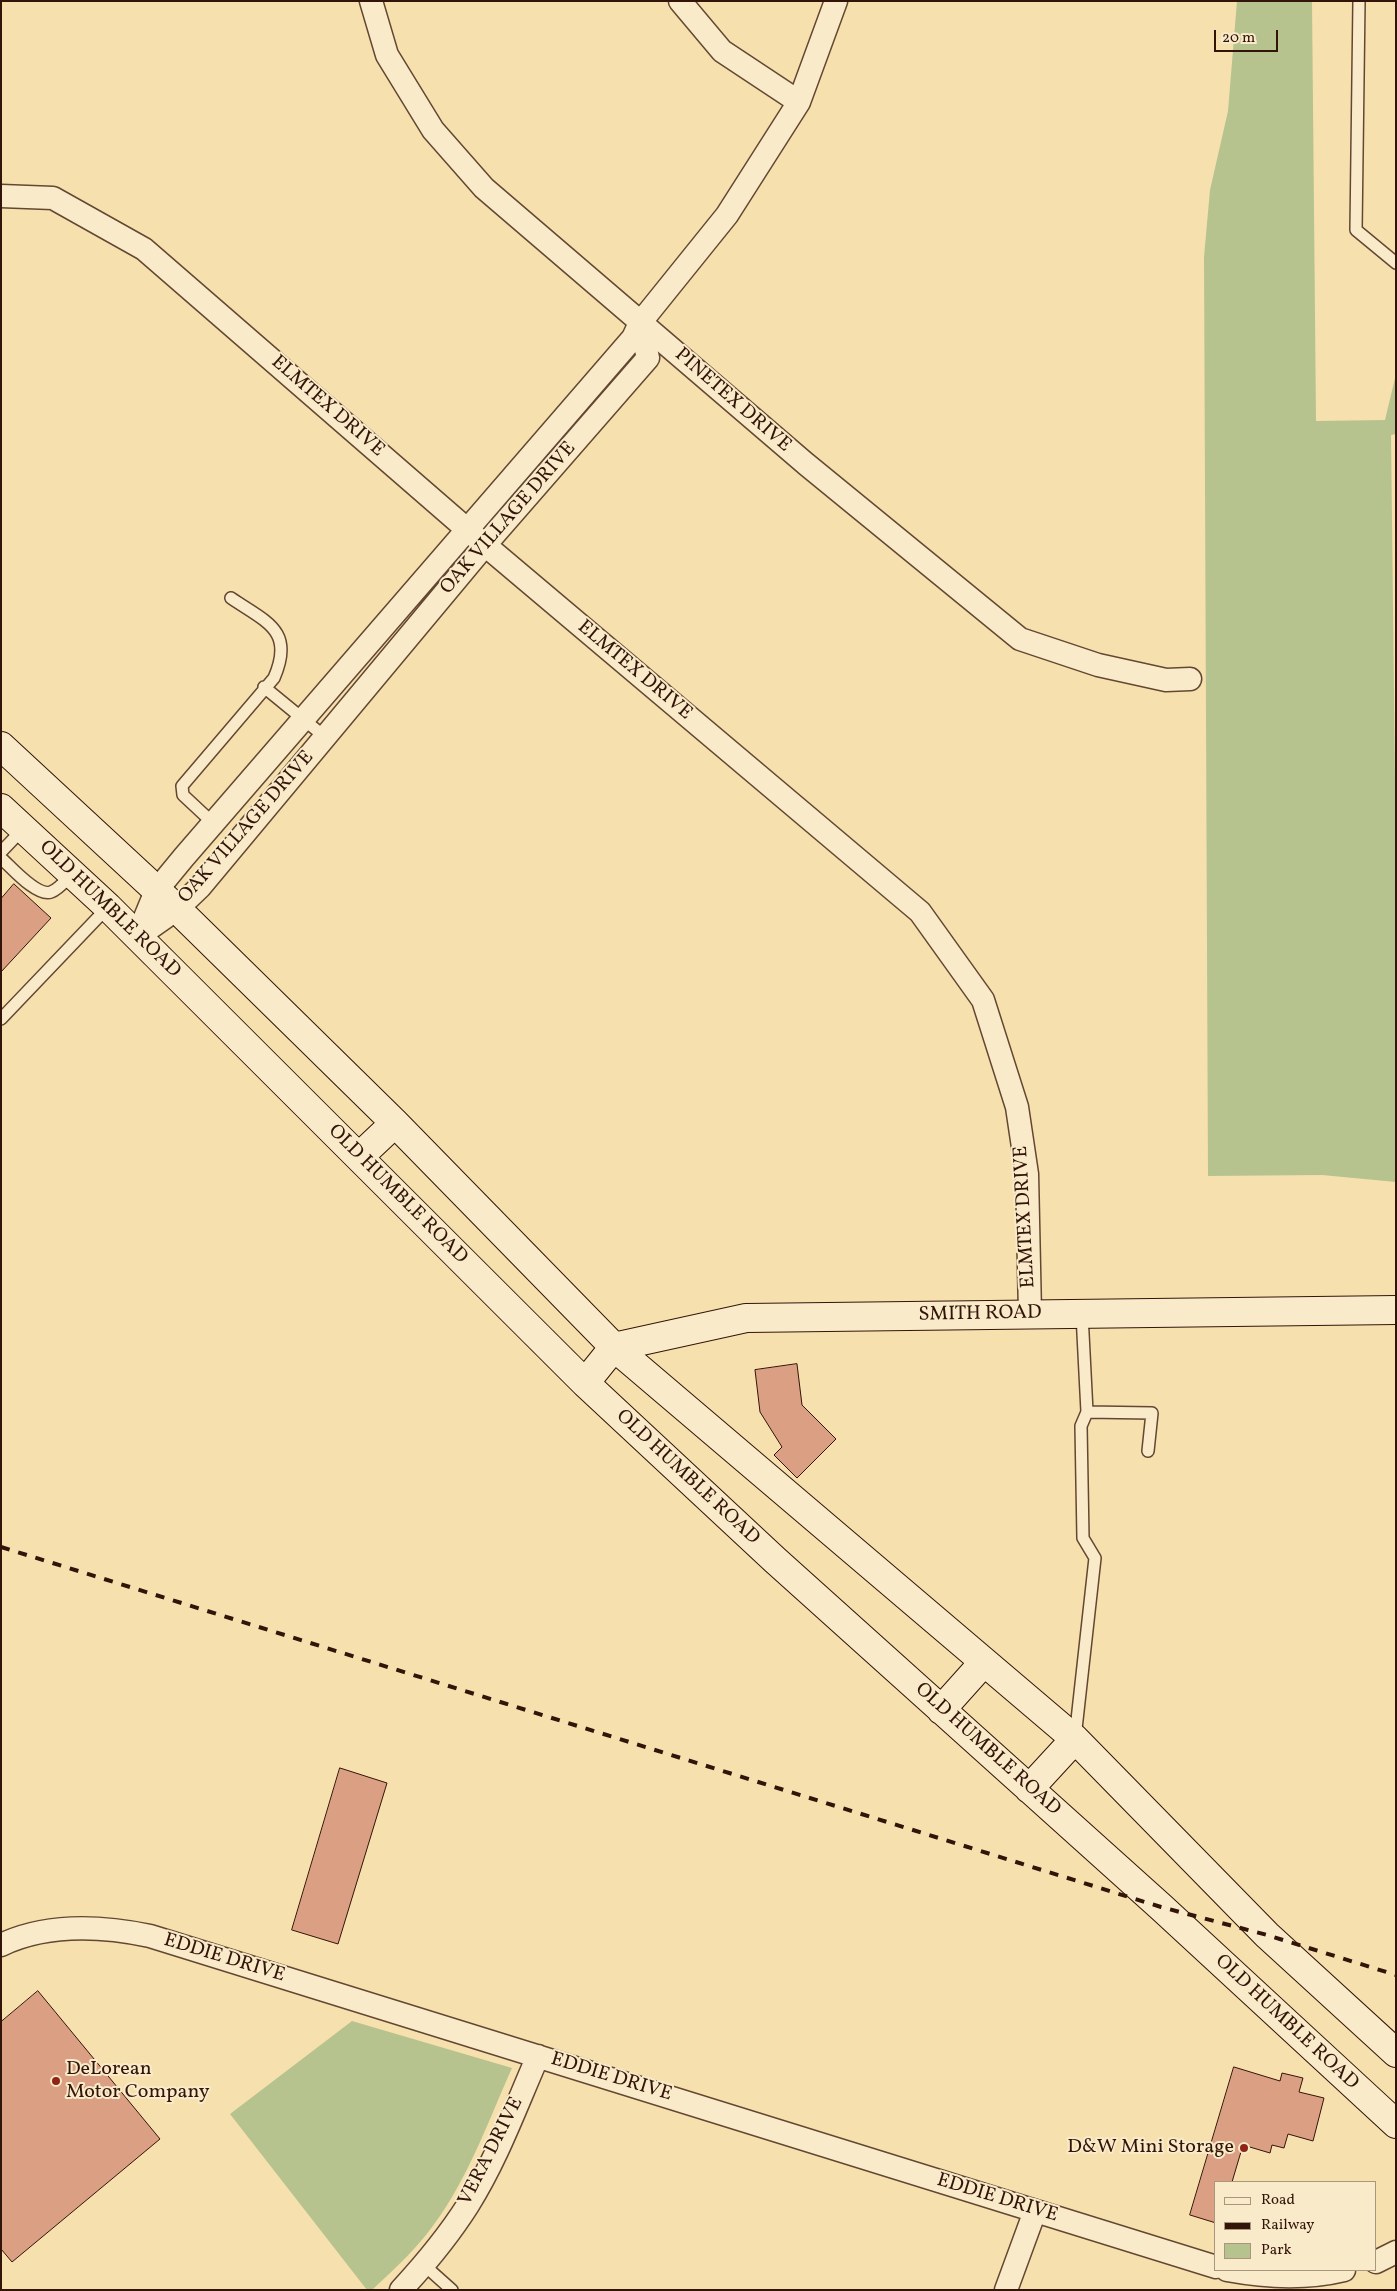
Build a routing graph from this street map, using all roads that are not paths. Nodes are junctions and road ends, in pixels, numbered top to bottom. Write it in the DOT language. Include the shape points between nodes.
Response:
graph roads {
  1 [pos="371,1"];
  2 [pos="680,1"];
  3 [pos="836,1"];
  4 [pos="1359,1"];
  5 [pos="799,102"];
  6 [pos="1,196"];
  7 [pos="1396,262"];
  8 [pos="640,323"];
  9 [pos="467,529"];
  10 [pos="485,545"];
  11 [pos="231,598"];
  12 [pos="1190,679"];
  13 [pos="264,688"];
  14 [pos="303,719"];
  15 [pos="324,737"];
  16 [pos="1,746"];
  17 [pos="1,808"];
  18 [pos="213,823"];
  19 [pos="24,828"];
  20 [pos="1,852"];
  21 [pos="1,858"];
  22 [pos="73,874"];
  23 [pos="156,892"];
  24 [pos="108,907"];
  25 [pos="177,909"];
  26 [pos="137,937"];
  27 [pos="1,1019"];
  28 [pos="395,1123"];
  29 [pos="360,1156"];
  30 [pos="1396,1310"];
  31 [pos="1030,1314"];
  32 [pos="1082,1314"];
  33 [pos="614,1347"];
  34 [pos="586,1383"];
  35 [pos="1087,1412"];
  36 [pos="1148,1451"];
  37 [pos="984,1662"];
  38 [pos="941,1710"];
  39 [pos="1075,1739"];
  40 [pos="1029,1789"];
  41 [pos="1,1945"];
  42 [pos="1396,2052"];
  43 [pos="538,2056"];
  44 [pos="1396,2124"];
  45 [pos="1035,2211"];
  46 [pos="1396,2252"];
  47 [pos="1377,2262"];
  48 [pos="424,2265"];
  49 [pos="1214,2267"];
  50 [pos="1233,2271"];
  51 [pos="1338,2271"];
  52 [pos="401,2290"];
  53 [pos="452,2290"];
  54 [pos="1006,2290"];
  1 -- 8 [label="street, PINETEX DRIVE" via="387,55 433,130 484,188"];
  2 -- 5 [label="street" via="722,51"];
  3 -- 5 [label="street, OAK VILLAGE DRIVE"];
  4 -- 7 [label="lane" via="1356,230"];
  5 -- 8 [label="street, OAK VILLAGE DRIVE" via="727,215"];
  6 -- 9 [label="street, ELMTEX DRIVE" via="53,198 144,248"];
  8 -- 9 [label="street, OAK VILLAGE DRIVE" via="632,338"];
  8 -- 10 [label="street, OAK VILLAGE DRIVE" via="648,358"];
  8 -- 12 [label="street, PINETEX DRIVE" via="1020,639 1098,666 1166,680"];
  9 -- 10 [label="street, ELMTEX DRIVE"];
  9 -- 14 [label="street, OAK VILLAGE DRIVE"];
  10 -- 15 [label="street, OAK VILLAGE DRIVE"];
  10 -- 31 [label="street, ELMTEX DRIVE" via="920,912 983,1000 1017,1106 1027,1174"];
  11 -- 13 [label="lane" via="274,627 282,645 281,660 274,678"];
  13 -- 14 [label="lane"];
  13 -- 18 [label="lane" via="182,786 183,794"];
  14 -- 15 [label="lane"];
  14 -- 18 [label="street, OAK VILLAGE DRIVE"];
  15 -- 25 [label="street, OAK VILLAGE DRIVE" via="200,887"];
  16 -- 23 [label="main road"];
  17 -- 19 [label="main road, OLD HUMBLE ROAD"];
  18 -- 23 [label="street, OAK VILLAGE DRIVE"];
  19 -- 20 [label="lane"];
  19 -- 22 [label="main road, OLD HUMBLE ROAD"];
  21 -- 22 [label="lane" via="36,890 46,893"];
  22 -- 24 [label="main road, OLD HUMBLE ROAD"];
  23 -- 25 [label="main road"];
  23 -- 26 [label="street, OAK VILLAGE DRIVE"];
  24 -- 26 [label="main road, OLD HUMBLE ROAD"];
  24 -- 27 [label="lane"];
  25 -- 26 [label="street, OAK VILLAGE DRIVE"];
  25 -- 28 [label="main road"];
  26 -- 29 [label="main road, OLD HUMBLE ROAD"];
  28 -- 29 [label="main road"];
  28 -- 33 [label="main road"];
  29 -- 34 [label="main road, OLD HUMBLE ROAD"];
  30 -- 32 [label="main road, SMITH ROAD"];
  31 -- 32 [label="main road, SMITH ROAD"];
  31 -- 33 [label="main road, SMITH ROAD" via="746,1318"];
  32 -- 35 [label="lane"];
  33 -- 34 [label="main road"];
  33 -- 37 [label="main road"];
  34 -- 38 [label="main road, OLD HUMBLE ROAD"];
  35 -- 36 [label="lane" via="1152,1413"];
  35 -- 39 [label="lane" via="1081,1426 1083,1538 1095,1558"];
  37 -- 38 [label="main road"];
  37 -- 39 [label="main road"];
  38 -- 40 [label="main road, OLD HUMBLE ROAD"];
  39 -- 40 [label="main road"];
  39 -- 42 [label="main road" via="1267,1935"];
  40 -- 44 [label="main road, OLD HUMBLE ROAD"];
  41 -- 43 [label="street, EDDIE DRIVE" via="70,1929 116,1929 150,1936"];
  43 -- 45 [label="street, EDDIE DRIVE"];
  43 -- 48 [label="street, VERA DRIVE" via="490,2165 468,2206"];
  45 -- 49 [label="street, EDDIE DRIVE"];
  45 -- 54 [label="street"];
  46 -- 47 [label="street"];
  48 -- 52 [label="street, VERA DRIVE"];
  48 -- 53 [label="lane"];
  50 -- 51 [label="street" via="1254,2275 1307,2276"];
}
